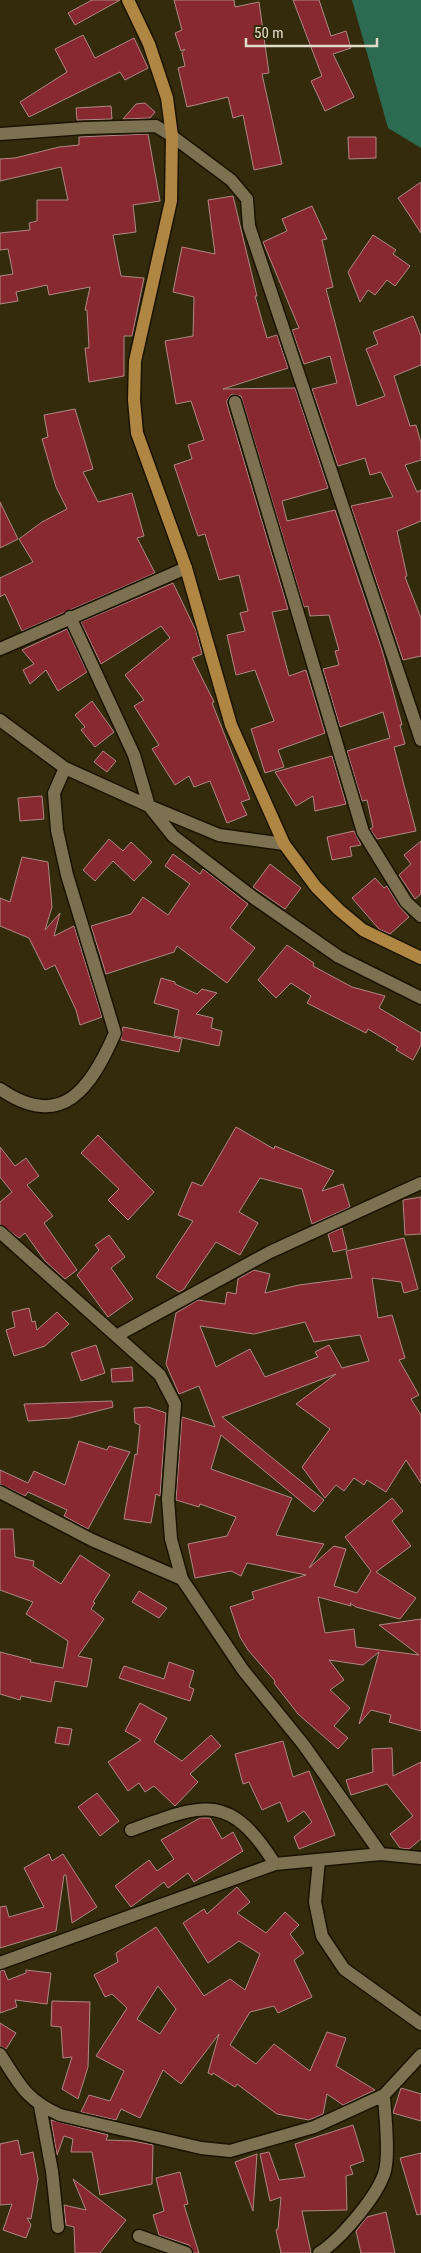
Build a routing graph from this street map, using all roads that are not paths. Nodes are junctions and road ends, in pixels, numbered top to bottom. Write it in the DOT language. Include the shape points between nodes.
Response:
graph roads {
  1 [pos="128,0"];
  2 [pos="0,134"];
  3 [pos="172,136"];
  4 [pos="235,402"];
  5 [pos="186,568"];
  6 [pos="70,617"];
  7 [pos="0,648"];
  8 [pos="0,720"];
  9 [pos="421,740"];
  10 [pos="64,768"];
  11 [pos="149,806"];
  12 [pos="284,844"];
  13 [pos="421,916"];
  14 [pos="421,958"];
  15 [pos="421,998"];
  16 [pos="0,1089"];
  17 [pos="421,1183"];
  18 [pos="0,1232"];
  19 [pos="116,1336"];
  20 [pos="0,1492"];
  21 [pos="182,1579"];
  22 [pos="131,1830"];
  23 [pos="382,1854"];
  24 [pos="421,1858"];
  25 [pos="319,1860"];
  26 [pos="275,1864"];
  27 [pos="0,1963"];
  28 [pos="421,2024"];
  29 [pos="0,2054"];
  30 [pos="421,2055"];
  31 [pos="384,2095"];
  32 [pos="40,2106"];
  33 [pos="58,2227"];
  34 [pos="139,2236"];
  35 [pos="334,2249"];
  36 [pos="186,2253"];
  37 [pos="319,2253"];
  1 -- 3 [label="main road" via="149,44 167,98"];
  2 -- 3 [label="street" via="145,125 156,126"];
  3 -- 5 [label="main road" via="171,201 135,362 134,400 137,433"];
  3 -- 9 [label="street" via="231,180 247,199 252,235"];
  4 -- 13 [label="street" via="363,832 406,902"];
  5 -- 6 [label="street"];
  5 -- 12 [label="main road" via="231,725"];
  6 -- 7 [label="street"];
  6 -- 11 [label="street" via="134,755"];
  8 -- 10 [label="street"];
  10 -- 11 [label="street"];
  10 -- 16 [label="street" via="54,793 56,830 115,1033 96,1073 74,1098 38,1108"];
  11 -- 12 [label="street" via="219,835"];
  11 -- 15 [label="street" via="173,836 254,898 339,957"];
  12 -- 14 [label="main road" via="316,888 363,930"];
  17 -- 19 [label="street" via="270,1252"];
  18 -- 19 [label="street"];
  19 -- 21 [label="street" via="160,1375 175,1404 168,1499 171,1539"];
  20 -- 21 [label="street" via="92,1540"];
  21 -- 23 [label="street" via="243,1670 303,1744"];
  22 -- 26 [label="street" via="185,1811 222,1810 244,1823 258,1837"];
  23 -- 24 [label="street"];
  23 -- 25 [label="street"];
  25 -- 26 [label="street"];
  25 -- 28 [label="street" via="315,1902 322,1936 344,1969"];
  26 -- 27 [label="street"];
  29 -- 32 [label="street" via="26,2094"];
  30 -- 31 [label="street"];
  31 -- 32 [label="street" via="314,2127 230,2152 92,2123"];
  31 -- 35 [label="street" via="386,2166 371,2199"];
  32 -- 33 [label="street"];
  34 -- 36 [label="street"];
  35 -- 37 [label="street"];
}
